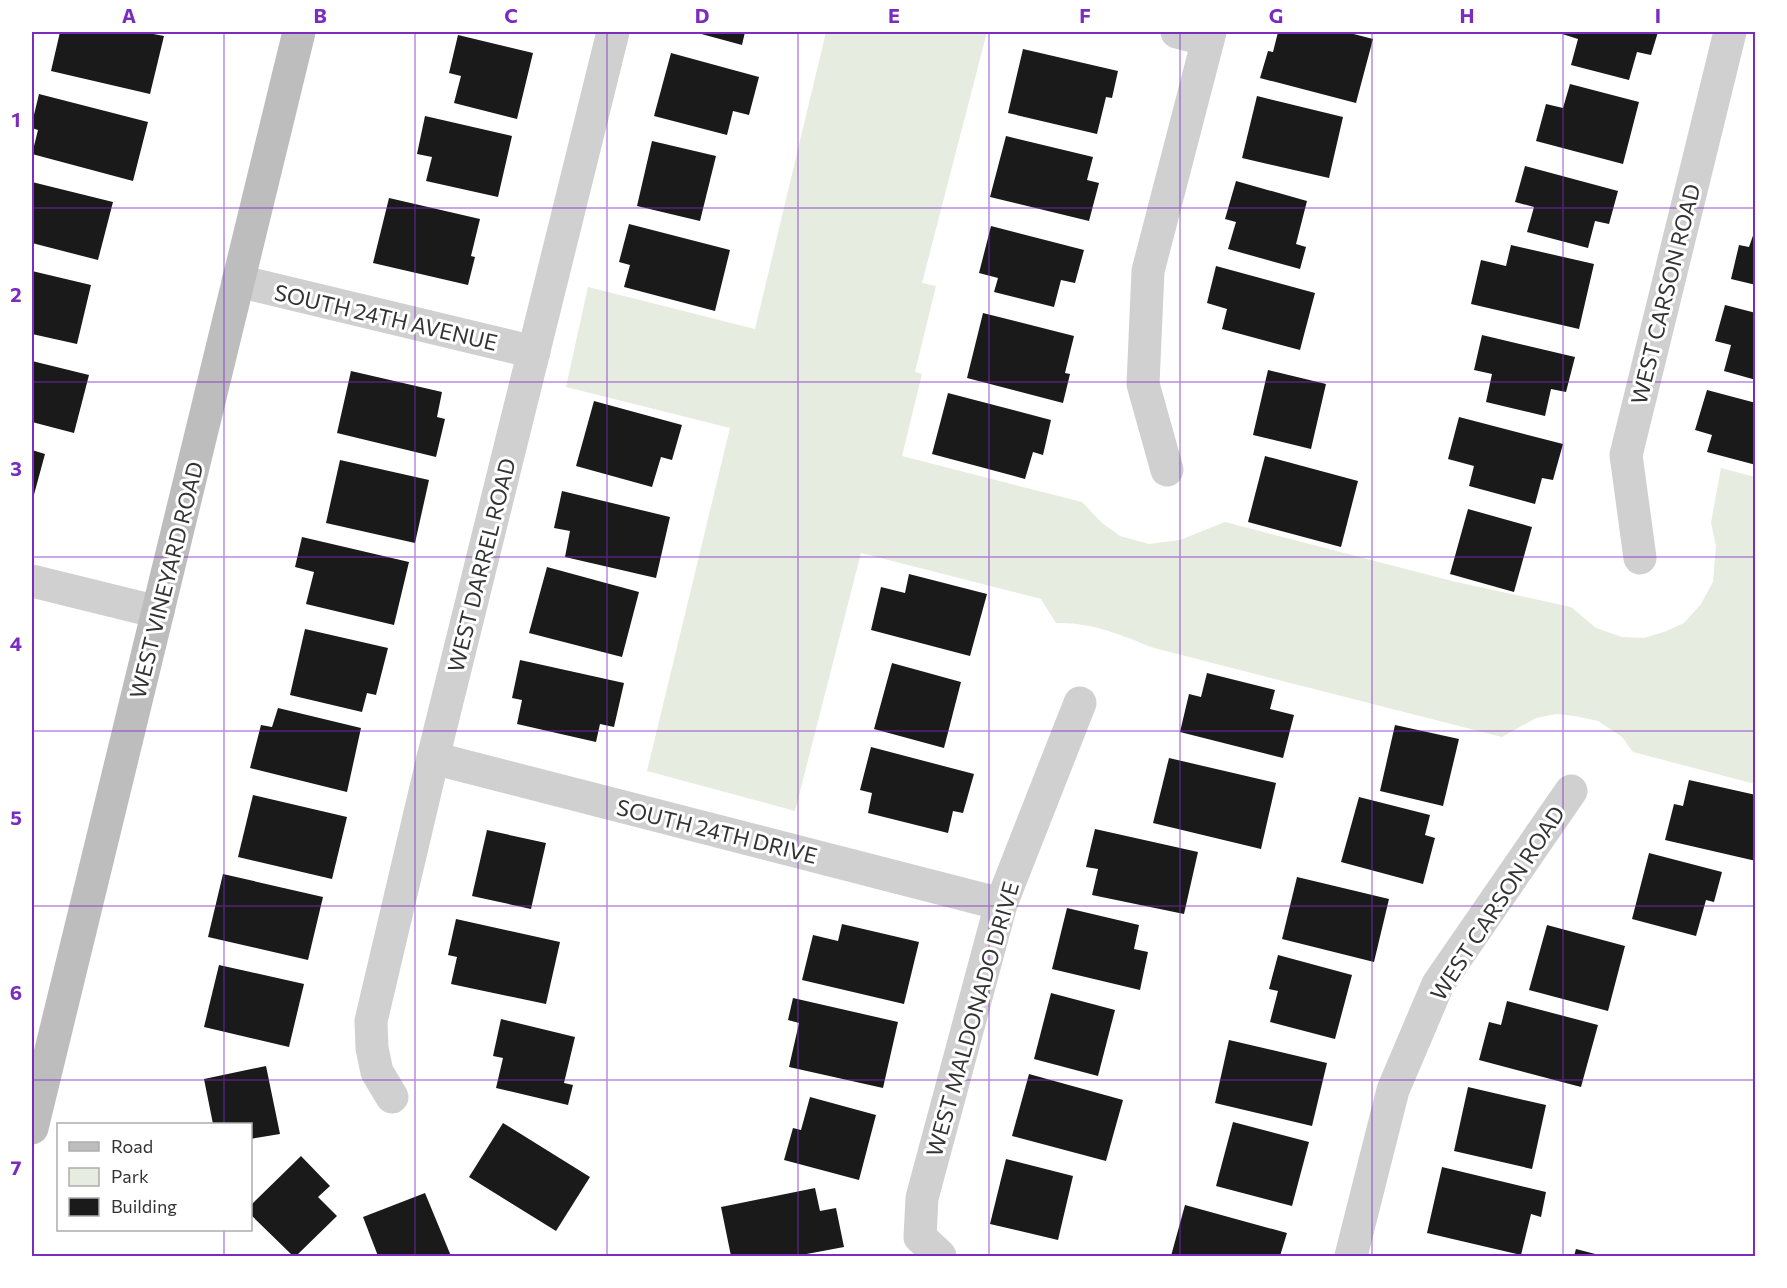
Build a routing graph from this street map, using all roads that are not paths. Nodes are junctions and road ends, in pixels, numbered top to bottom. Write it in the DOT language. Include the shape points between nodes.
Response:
graph roads {
  1 [pos="299,32"];
  2 [pos="613,32"];
  3 [pos="1177,32"];
  4 [pos="1730,32"];
  5 [pos="1209,36"];
  6 [pos="238,281"];
  7 [pos="534,352"];
  8 [pos="1167,470"];
  9 [pos="1640,558"];
  10 [pos="32,581"];
  11 [pos="158,612"];
  12 [pos="1080,703"];
  13 [pos="433,758"];
  14 [pos="1571,791"];
  15 [pos="1001,904"];
  16 [pos="392,1097"];
  17 [pos="32,1128"];
  18 [pos="930,1247"];
  19 [pos="1351,1257"];
  1 -- 6 [label="street, WEST VINEYARD ROAD"];
  2 -- 7 [label="street, WEST DARREL ROAD"];
  3 -- 5 [label="street"];
  4 -- 9 [label="street, WEST CARSON ROAD" via="1626,454"];
  5 -- 8 [label="street" via="1148,271 1143,384"];
  6 -- 7 [label="street, SOUTH 24TH AVENUE"];
  6 -- 11 [label="street, WEST VINEYARD ROAD"];
  7 -- 13 [label="street, WEST DARREL ROAD"];
  10 -- 11 [label="street"];
  11 -- 17 [label="street, WEST VINEYARD ROAD"];
  12 -- 15 [label="street, WEST MALDONADO DRIVE"];
  13 -- 15 [label="street, SOUTH 24TH DRIVE"];
  13 -- 16 [label="street, WEST DARREL ROAD" via="371,1021 377,1072"];
  14 -- 19 [label="street, WEST CARSON ROAD" via="1438,984 1393,1090"];
  15 -- 18 [label="street, WEST MALDONADO DRIVE" via="922,1198"];
}
